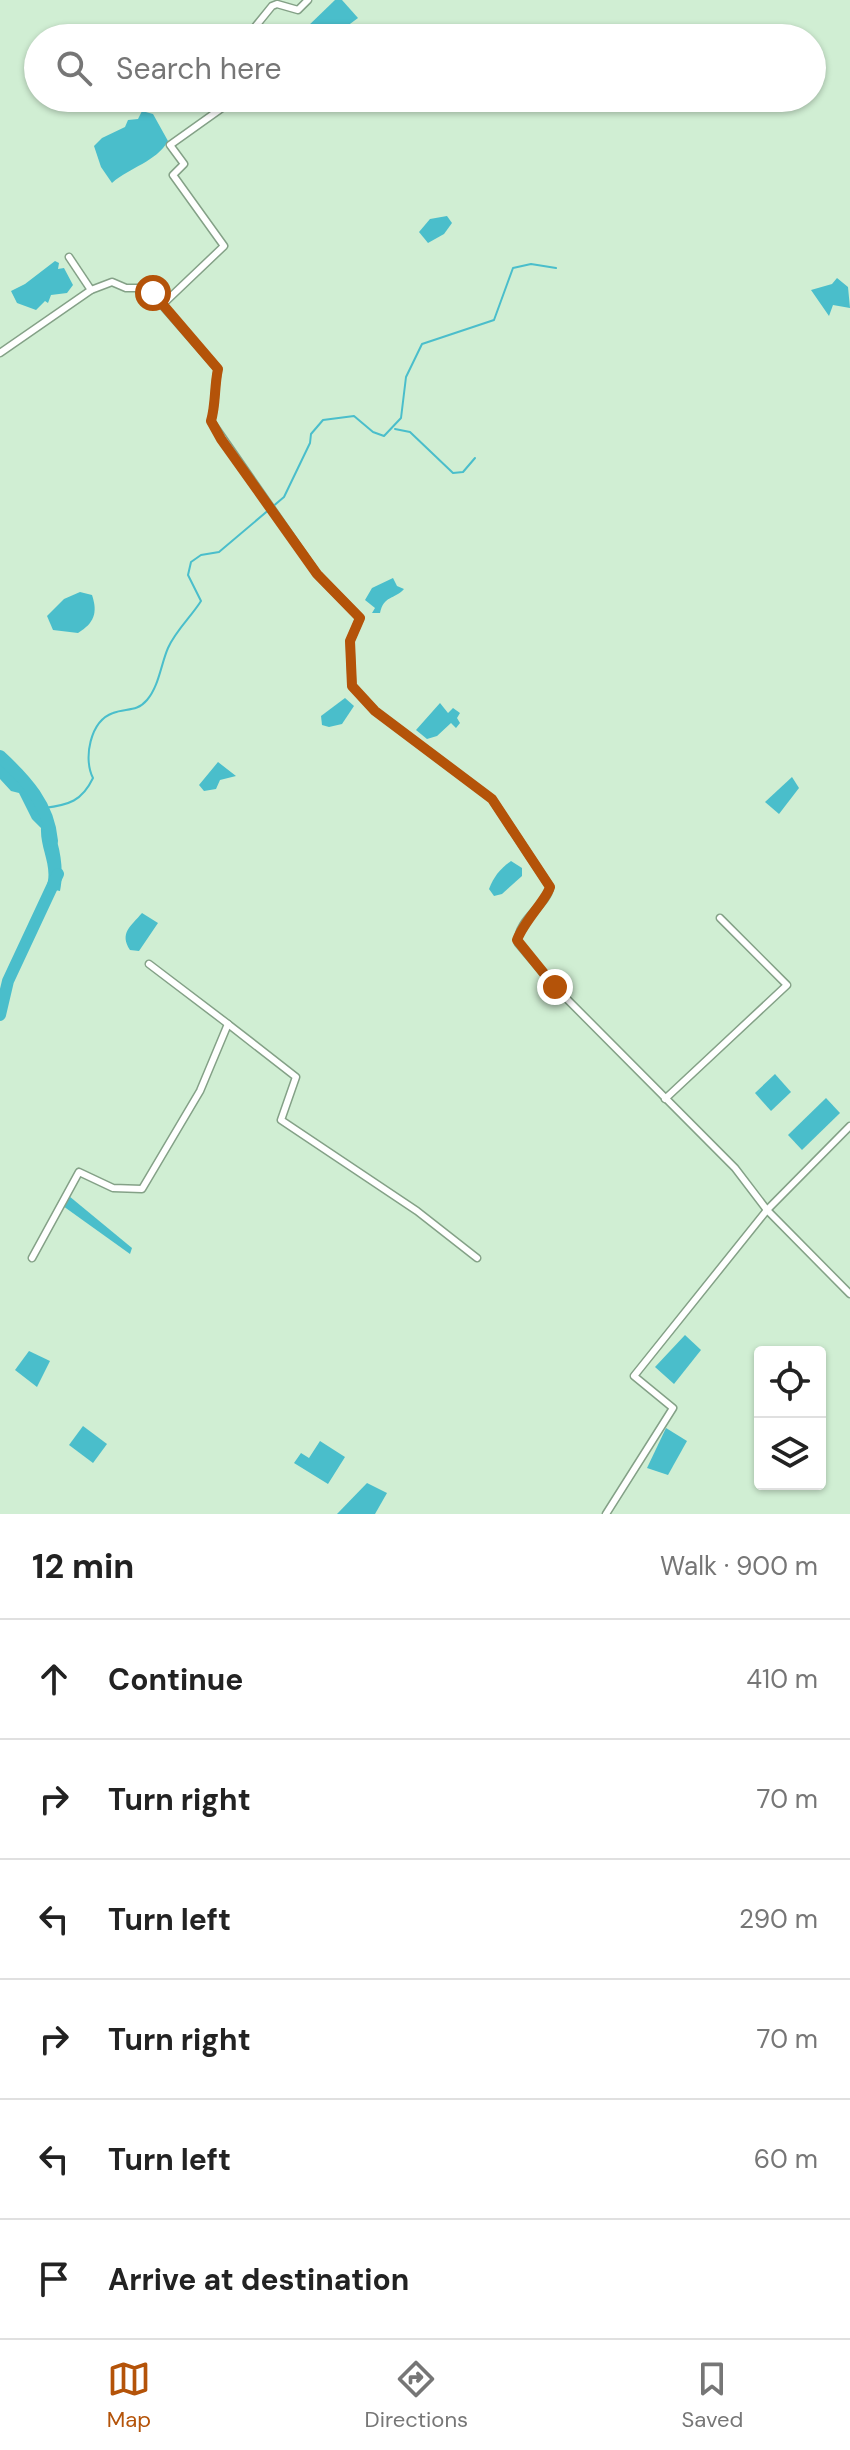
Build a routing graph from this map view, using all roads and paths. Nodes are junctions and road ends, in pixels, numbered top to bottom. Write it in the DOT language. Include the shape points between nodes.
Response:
graph roads {
  1 [pos="308,0"];
  2 [pos="257,24"];
  3 [pos="216,112"];
  4 [pos="69,257"];
  5 [pos="91,290"];
  6 [pos="162,305"];
  7 [pos="0,353"];
  8 [pos="720,918"];
  9 [pos="149,964"];
  10 [pos="228,1024"];
  11 [pos="665,1099"];
  12 [pos="850,1126"];
  13 [pos="767,1210"];
  14 [pos="32,1258"];
  15 [pos="477,1258"];
  16 [pos="850,1294"];
  17 [pos="606,1514"];
  1 -- 2 [label="street" via="298,10 272,6"];
  3 -- 6 [label="street" via="170,145 184,164 173,175 224,246"];
  4 -- 5 [label="street"];
  5 -- 6 [label="street" via="112,282 147,288"];
  5 -- 7 [label="street"];
  6 -- 11 [label="street" via="218,369 217,408 211,421 221,439 317,574 360,618 350,641 352,686 375,711 492,799 551,890 531,911 518,943"];
  8 -- 11 [label="street" via="787,985"];
  9 -- 10 [label="street"];
  10 -- 14 [label="street" via="200,1091 142,1189 113,1188 79,1172"];
  10 -- 15 [label="street" via="296,1077 281,1120"];
  11 -- 13 [label="street" via="735,1168"];
  12 -- 13 [label="street"];
  13 -- 16 [label="street"];
  13 -- 17 [label="street" via="634,1376 673,1408"];
}
